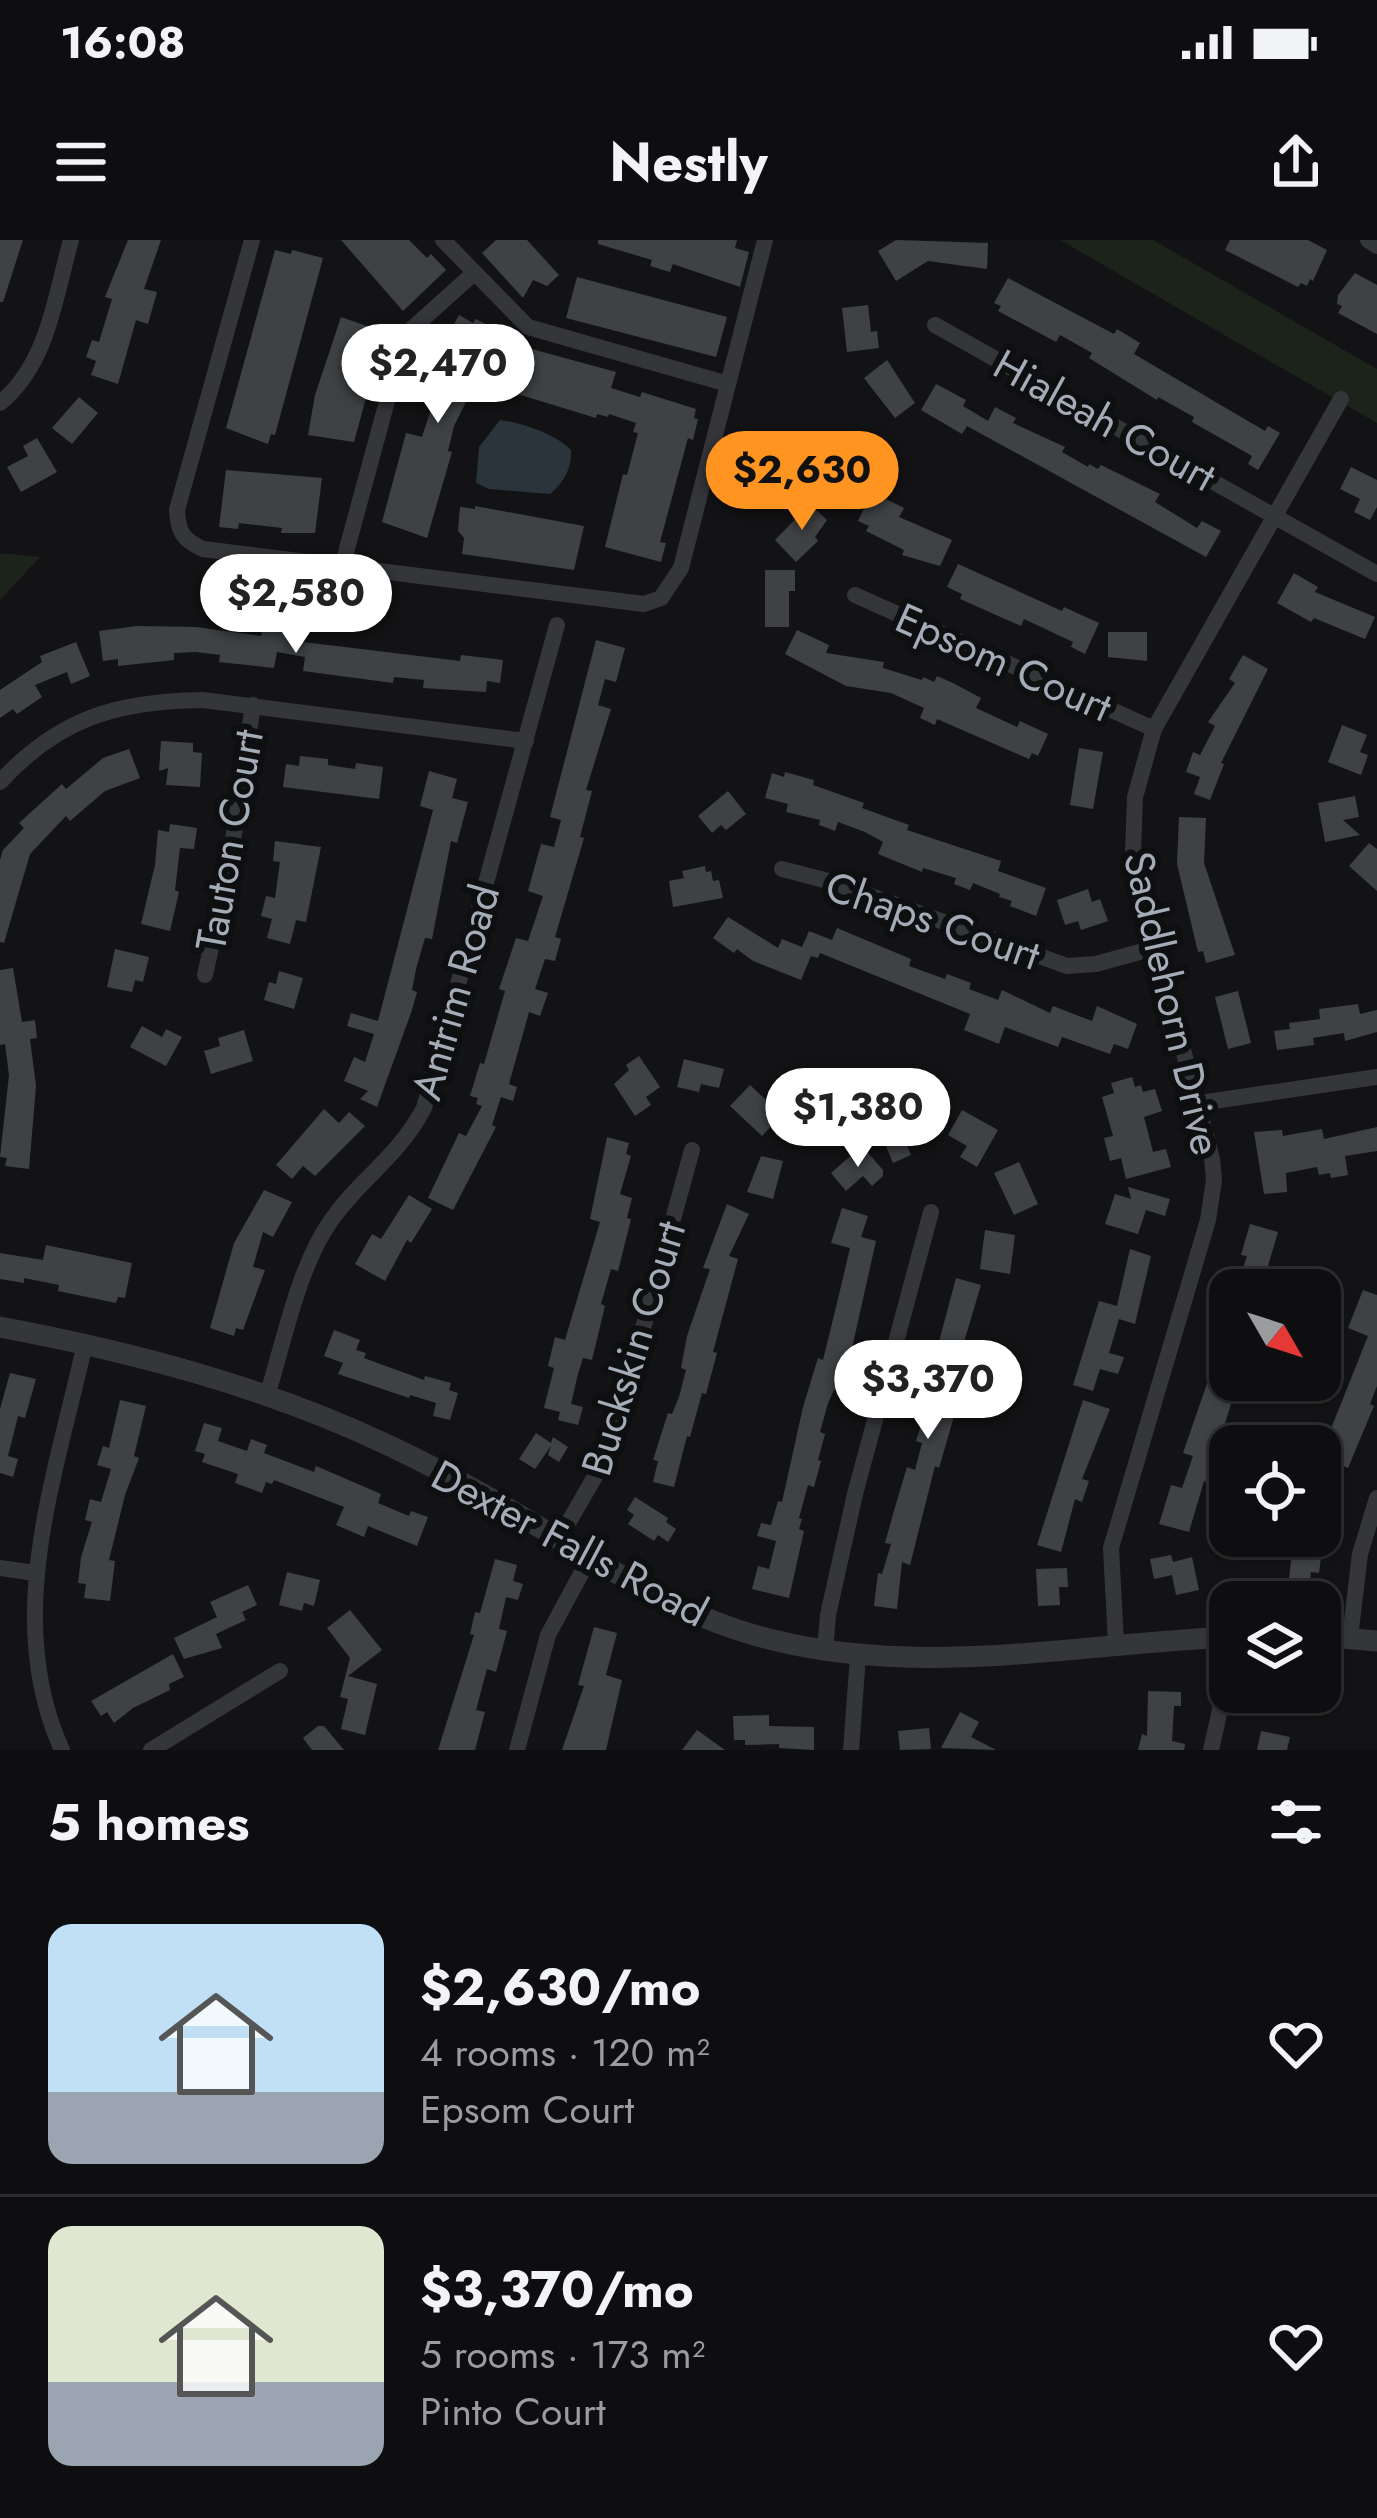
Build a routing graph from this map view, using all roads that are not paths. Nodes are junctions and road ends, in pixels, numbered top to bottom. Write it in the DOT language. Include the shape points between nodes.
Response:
graph roads {
  1 [pos="70,240"];
  2 [pos="252,240"];
  3 [pos="442,240"];
  4 [pos="765,240"];
  5 [pos="1368,240"];
  6 [pos="1377,246"];
  7 [pos="474,273"];
  8 [pos="935,325"];
  9 [pos="728,384"];
  10 [pos="1341,400"];
  11 [pos="0,403"];
  12 [pos="1275,516"];
  13 [pos="341,567"];
  14 [pos="1377,574"];
  15 [pos="855,595"];
  16 [pos="557,625"];
  17 [pos="253,705"];
  18 [pos="1154,729"];
  19 [pos="526,740"];
  20 [pos="0,782"];
  21 [pos="782,869"];
  22 [pos="1154,949"];
  23 [pos="205,975"];
  24 [pos="1377,1077"];
  25 [pos="1199,1103"];
  26 [pos="692,1150"];
  27 [pos="931,1212"];
  28 [pos="0,1327"];
  29 [pos="86,1342"];
  30 [pos="267,1396"];
  31 [pos="1377,1498"];
  32 [pos="559,1539"];
  33 [pos="589,1559"];
  34 [pos="0,1568"];
  35 [pos="35,1573"];
  36 [pos="1341,1637"];
  37 [pos="1350,1637"];
  38 [pos="1209,1638"];
  39 [pos="1377,1641"];
  40 [pos="1116,1643"];
  41 [pos="825,1651"];
  42 [pos="858,1657"];
  43 [pos="280,1671"];
  44 [pos="1219,1713"];
  45 [pos="62,1750"];
  46 [pos="151,1750"];
  47 [pos="517,1750"];
  48 [pos="851,1750"];
  49 [pos="1211,1750"];
  1 -- 11 [label="street" via="41,346"];
  2 -- 13 [label="street" via="178,528 203,549"];
  3 -- 7 [label="street"];
  4 -- 9 [label="street"];
  5 -- 6 [label="street"];
  7 -- 9 [label="street" via="527,327"];
  7 -- 13 [label="street" via="405,334"];
  8 -- 12 [label="street, Hialeah Court"];
  9 -- 13 [label="street" via="681,568 661,598 644,604"];
  10 -- 12 [label="street, Saddlehorn Drive"];
  12 -- 14 [label="street, Hialeah Court"];
  12 -- 18 [label="street, Saddlehorn Drive"];
  15 -- 18 [label="street, Epsom Court"];
  16 -- 19 [label="street, Antrim Road"];
  17 -- 19 [label="street"];
  17 -- 20 [label="street" via="161,700 116,707 60,731"];
  17 -- 23 [label="street, Tauton Court"];
  18 -- 22 [label="street, Saddlehorn Drive" via="1133,830"];
  19 -- 30 [label="street, Antrim Road" via="424,1108 397,1152 320,1238"];
  21 -- 22 [label="street, Chaps Court" via="1067,966"];
  22 -- 25 [label="street, Saddlehorn Drive"];
  24 -- 25 [label="street"];
  25 -- 40 [label="street, Saddlehorn Drive" via="1213,1199 1111,1548"];
  26 -- 32 [label="street, Buckskin Court" via="609,1452"];
  27 -- 41 [label="street" via="855,1494"];
  28 -- 29 [label="street, Dexter Falls Road"];
  29 -- 30 [label="street, Dexter Falls Road"];
  29 -- 35 [label="street"];
  30 -- 32 [label="street, Dexter Falls Road" via="390,1446"];
  31 -- 37 [label="street" via="1360,1554"];
  32 -- 33 [label="street, Dexter Falls Road"];
  33 -- 41 [label="street, Dexter Falls Road" via="722,1625"];
  33 -- 47 [label="street" via="548,1634"];
  34 -- 35 [label="street"];
  35 -- 45 [label="street" via="40,1689"];
  36 -- 37 [label="street"];
  37 -- 39 [label="street"];
  38 -- 40 [label="street, Dexter Falls Road"];
  40 -- 42 [label="street, Dexter Falls Road" via="1004,1656"];
  41 -- 42 [label="street, Dexter Falls Road"];
  42 -- 48 [label="street"];
  43 -- 46 [label="street"];
  44 -- 49 [label="street"];
}
